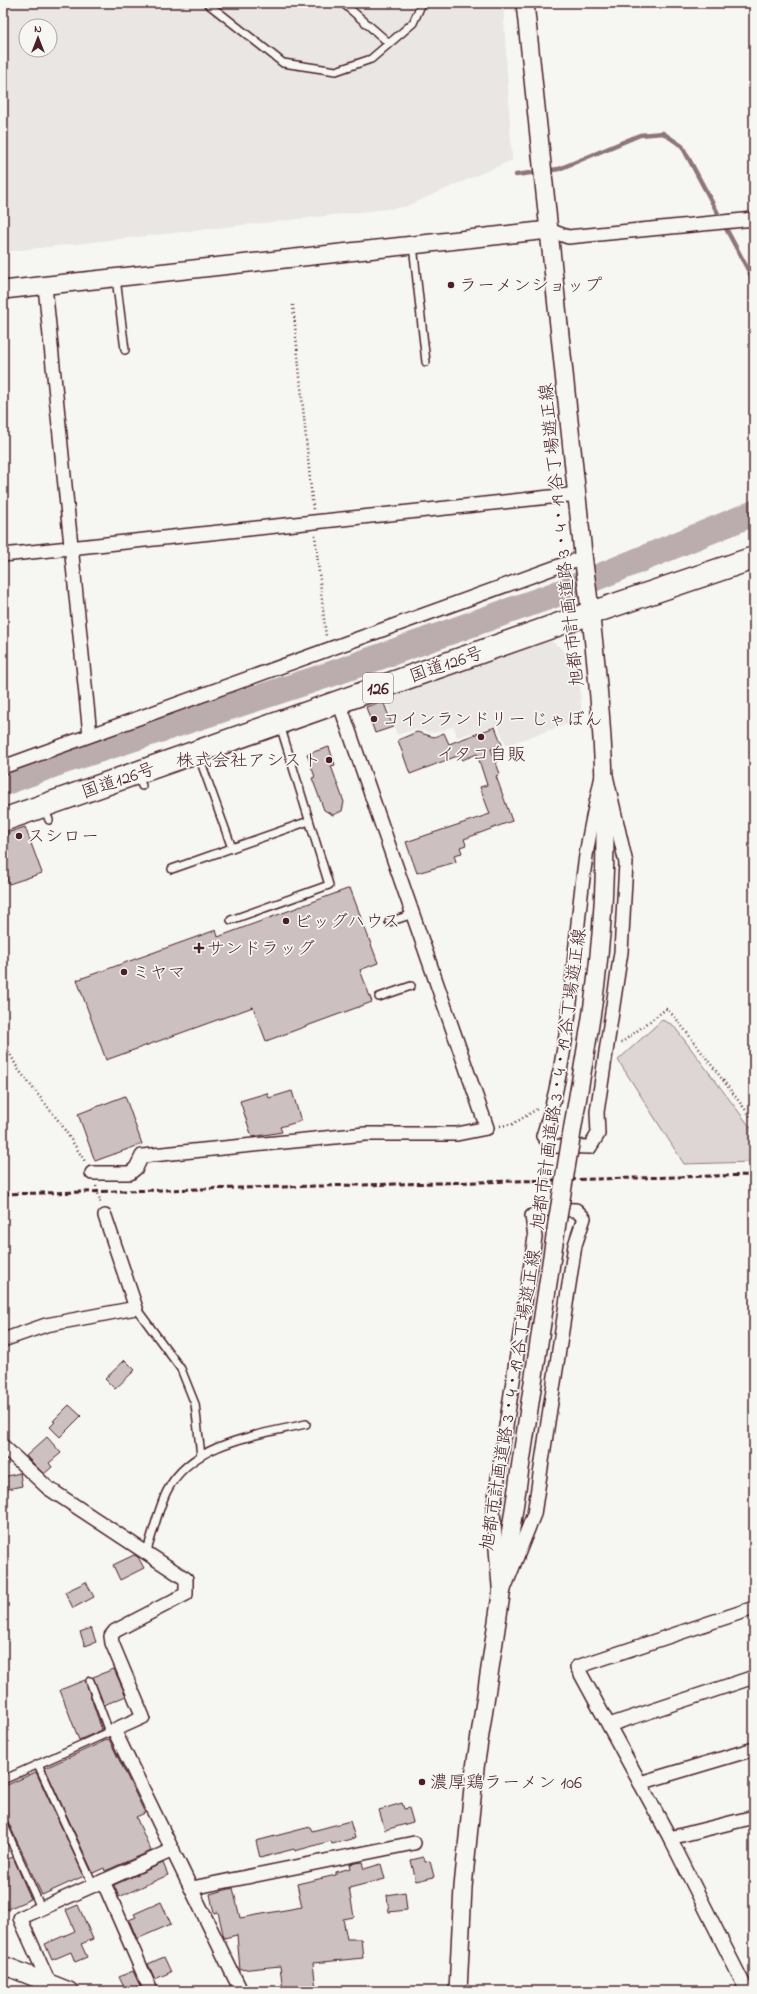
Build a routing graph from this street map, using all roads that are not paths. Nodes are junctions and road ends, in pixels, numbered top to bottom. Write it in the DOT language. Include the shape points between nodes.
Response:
graph roads {
  1 [pos="207,3"];
  2 [pos="343,3"];
  3 [pos="422,3"];
  4 [pos="525,3"];
  5 [pos="389,43"];
  6 [pos="754,219"];
  7 [pos="549,230"];
  8 [pos="413,245"];
  9 [pos="116,278"];
  10 [pos="45,286"];
  11 [pos="3,290"];
  12 [pos="125,350"];
  13 [pos="426,362"];
  14 [pos="578,494"];
  15 [pos="71,548"];
  16 [pos="3,555"];
  17 [pos="754,558"];
  18 [pos="584,560"];
  19 [pos="591,613"];
  20 [pos="339,702"];
  21 [pos="279,723"];
  22 [pos="90,735"];
  23 [pos="197,752"];
  24 [pos="3,767"];
  25 [pos="604,767"];
  26 [pos="3,820"];
  27 [pos="309,821"];
  28 [pos="232,848"];
  29 [pos="172,870"];
  30 [pos="413,914"];
  31 [pos="231,920"];
  32 [pos="389,922"];
  33 [pos="411,986"];
  34 [pos="379,997"];
  35 [pos="92,1173"];
  36 [pos="105,1216"];
  37 [pos="136,1308"];
  38 [pos="3,1340"];
  39 [pos="306,1424"];
  40 [pos="3,1446"];
  41 [pos="201,1456"];
  42 [pos="146,1553"];
  43 [pos="500,1599"];
  44 [pos="754,1608"];
  45 [pos="754,1677"];
  46 [pos="90,1681"];
  47 [pos="608,1725"];
  48 [pos="112,1731"];
  49 [pos="754,1749"];
  50 [pos="38,1764"];
  51 [pos="3,1780"];
  52 [pos="640,1783"];
  53 [pos="754,1817"];
  54 [pos="3,1824"];
  55 [pos="670,1838"];
  56 [pos="414,1843"];
  57 [pos="173,1850"];
  58 [pos="98,1883"];
  59 [pos="192,1888"];
  60 [pos="41,1908"];
  61 [pos="3,1965"];
  62 [pos="49,1983"];
  63 [pos="69,1991"];
  64 [pos="151,1991"];
  65 [pos="241,1991"];
  66 [pos="458,1991"];
  67 [pos="747,1991"];
  1 -- 5 [label="lane" via="283,63 336,71 371,59"];
  2 -- 5 [label="lane"];
  3 -- 5 [label="lane" via="413,23"];
  4 -- 7 [label="street, 旭都市計画道路 3・4・19 谷丁場遊正線"];
  6 -- 7 [label="street" via="568,237"];
  7 -- 8 [label="street"];
  7 -- 14 [label="street, 旭都市計画道路 3・4・19 谷丁場遊正線"];
  8 -- 9 [label="street"];
  8 -- 13 [label="lane"];
  9 -- 10 [label="street"];
  9 -- 12 [label="lane"];
  10 -- 11 [label="street"];
  10 -- 15 [label="street"];
  14 -- 15 [label="street"];
  14 -- 18 [label="street, 旭都市計画道路 3・4・19 谷丁場遊正線"];
  15 -- 16 [label="street"];
  15 -- 22 [label="street"];
  17 -- 19 [label="highway, 国道126号 / 126"];
  18 -- 19 [label="street, 旭都市計画道路 3・4・19 谷丁場遊正線"];
  18 -- 22 [label="street"];
  19 -- 20 [label="highway, 国道126号 / 126"];
  19 -- 25 [label="street, 旭都市計画道路 3・4・19 谷丁場遊正線"];
  20 -- 21 [label="highway, 国道126号 / 126"];
  20 -- 30 [label="street"];
  21 -- 23 [label="highway, 国道126号 / 126"];
  21 -- 27 [label="lane"];
  22 -- 24 [label="street"];
  23 -- 26 [label="highway, 国道126号 / 126" via="140,779 46,813"];
  23 -- 28 [label="lane"];
  25 -- 25 [label="street" via="626,863 621,952 597,1112 598,1134 590,1147 552,1146 543,1136 556,1096 585,862"];
  25 -- 43 [label="street, 旭都市計画道路 3・4・19 谷丁場遊正線, bridge" via="605,861 598,965"];
  27 -- 28 [label="lane"];
  27 -- 31 [label="lane" via="329,885"];
  28 -- 29 [label="lane"];
  30 -- 32 [label="lane"];
  30 -- 35 [label="street" via="487,1128 457,1134 364,1134 142,1156 136,1168 130,1173"];
  33 -- 34 [label="lane"];
  36 -- 37 [label="street"];
  37 -- 38 [label="street" via="46,1325"];
  37 -- 41 [label="lane" via="181,1369 195,1404"];
  39 -- 41 [label="lane" via="233,1442"];
  40 -- 42 [label="street" via="48,1488"];
  41 -- 42 [label="lane" via="183,1471 167,1491"];
  42 -- 48 [label="street" via="186,1579 186,1594 115,1631 111,1636 143,1717"];
  43 -- 43 [label="street" via="493,1511 535,1237 532,1216 542,1210 576,1210 584,1218 575,1245 534,1514"];
  43 -- 66 [label="street, 旭都市計画道路 3・4・19 谷丁場遊正線" via="475,1768 463,1887"];
  44 -- 47 [label="street" via="577,1667"];
  45 -- 47 [label="street"];
  46 -- 48 [label="lane"];
  47 -- 52 [label="street"];
  48 -- 50 [label="lane"];
  48 -- 57 [label="street"];
  49 -- 52 [label="street"];
  50 -- 51 [label="lane"];
  50 -- 58 [label="lane"];
  52 -- 55 [label="street"];
  53 -- 55 [label="street"];
  54 -- 60 [label="lane"];
  55 -- 67 [label="street"];
  56 -- 59 [label="street"];
  57 -- 58 [label="street"];
  57 -- 59 [label="street"];
  58 -- 60 [label="street"];
  58 -- 64 [label="street"];
  59 -- 65 [label="street"];
  60 -- 62 [label="street" via="20,1918"];
  61 -- 62 [label="street"];
  62 -- 63 [label="street"];
}
